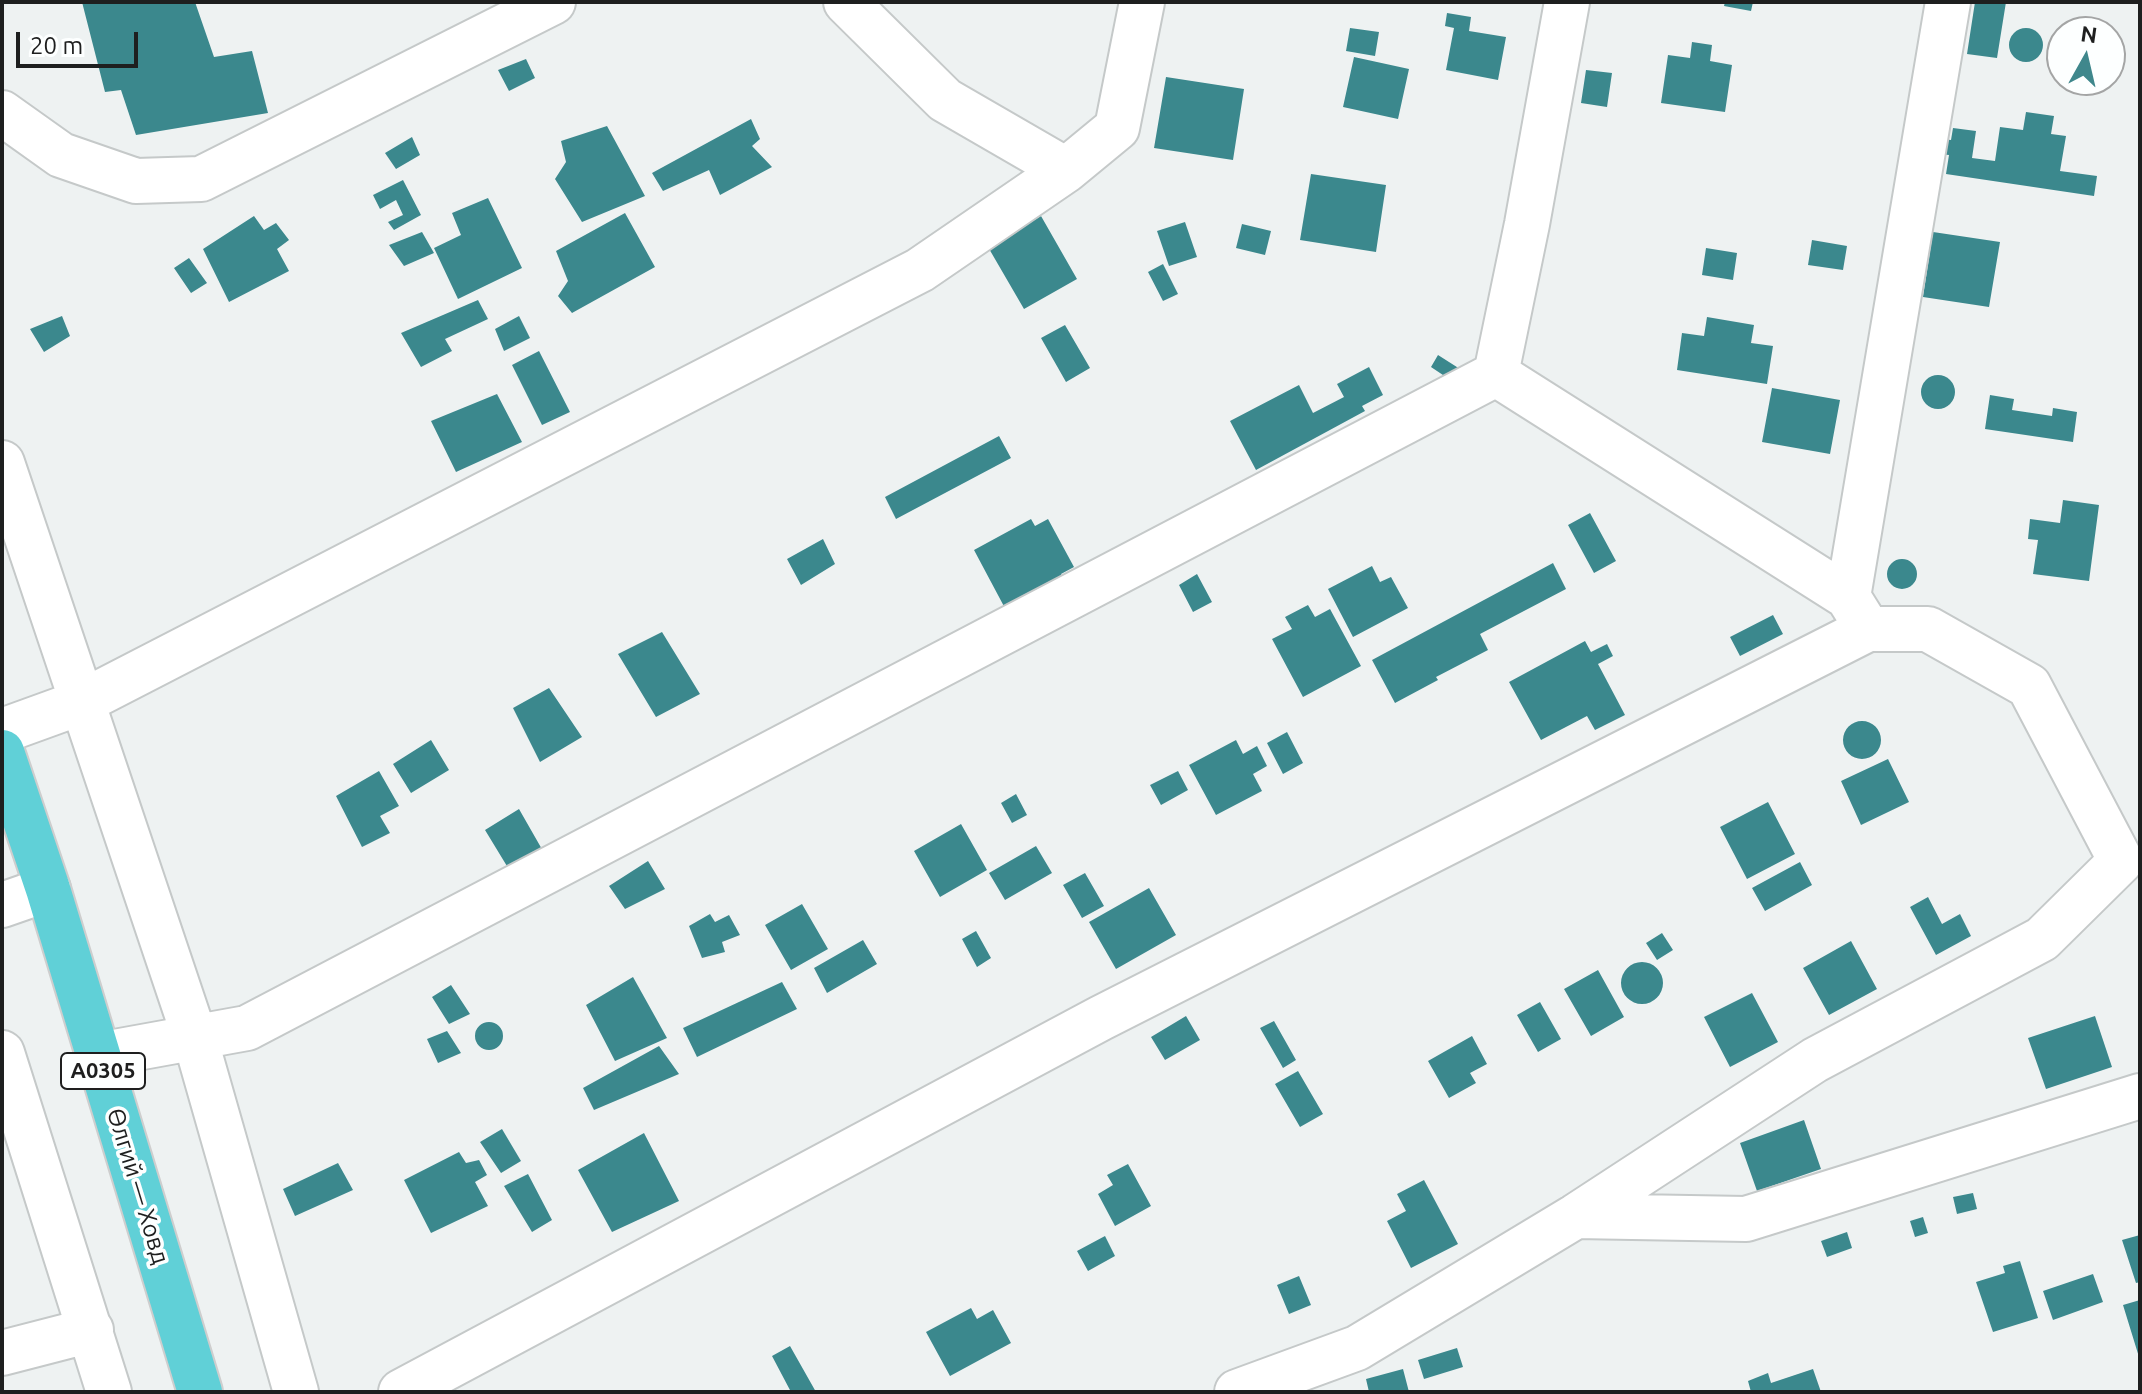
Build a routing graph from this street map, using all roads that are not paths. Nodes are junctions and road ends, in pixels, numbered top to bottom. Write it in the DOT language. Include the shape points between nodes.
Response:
graph roads {
  1 [pos="553,2"];
  2 [pos="846,2"];
  3 [pos="1142,2"];
  4 [pos="1567,2"];
  5 [pos="1948,2"];
  6 [pos="2,113"];
  7 [pos="1066,170"];
  8 [pos="1496,374"];
  9 [pos="2,463"];
  10 [pos="1858,613"];
  11 [pos="82,702"];
  12 [pos="2,731"];
  13 [pos="2,752"];
  14 [pos="2130,855"];
  15 [pos="48,889"];
  16 [pos="2,905"];
  17 [pos="195,1038"];
  18 [pos="2,1053"];
  19 [pos="98,1055"];
  20 [pos="2140,1096"];
  21 [pos="1576,1216"];
  22 [pos="91,1330"];
  23 [pos="2,1353"];
  24 [pos="109,1392"];
  25 [pos="200,1392"];
  26 [pos="296,1392"];
  27 [pos="401,1392"];
  28 [pos="1237,1392"];
  1 -- 6 [label="street" via="201,179 136,181 61,155"];
  2 -- 7 [label="street" via="945,100"];
  3 -- 7 [label="street" via="1117,128"];
  4 -- 8 [label="street"];
  5 -- 10 [label="street"];
  7 -- 11 [label="street" via="920,270"];
  8 -- 10 [label="street"];
  8 -- 17 [label="street" via="247,1028"];
  9 -- 11 [label="street"];
  10 -- 14 [label="street" via="1928,629 2029,686"];
  10 -- 27 [label="street"];
  11 -- 12 [label="street"];
  11 -- 17 [label="street"];
  13 -- 15 [label="highway, Өлгий — Ховд / A0305"];
  14 -- 21 [label="street" via="2042,939 1815,1060"];
  15 -- 16 [label="street"];
  15 -- 19 [label="highway, Өлгий — Ховд / A0305"];
  17 -- 19 [label="street"];
  17 -- 26 [label="street"];
  18 -- 22 [label="street"];
  19 -- 25 [label="highway, Өлгий — Ховд / A0305"];
  20 -- 21 [label="street" via="1746,1219"];
  21 -- 28 [label="street" via="1357,1348"];
  22 -- 23 [label="street"];
  22 -- 24 [label="street"];
}
